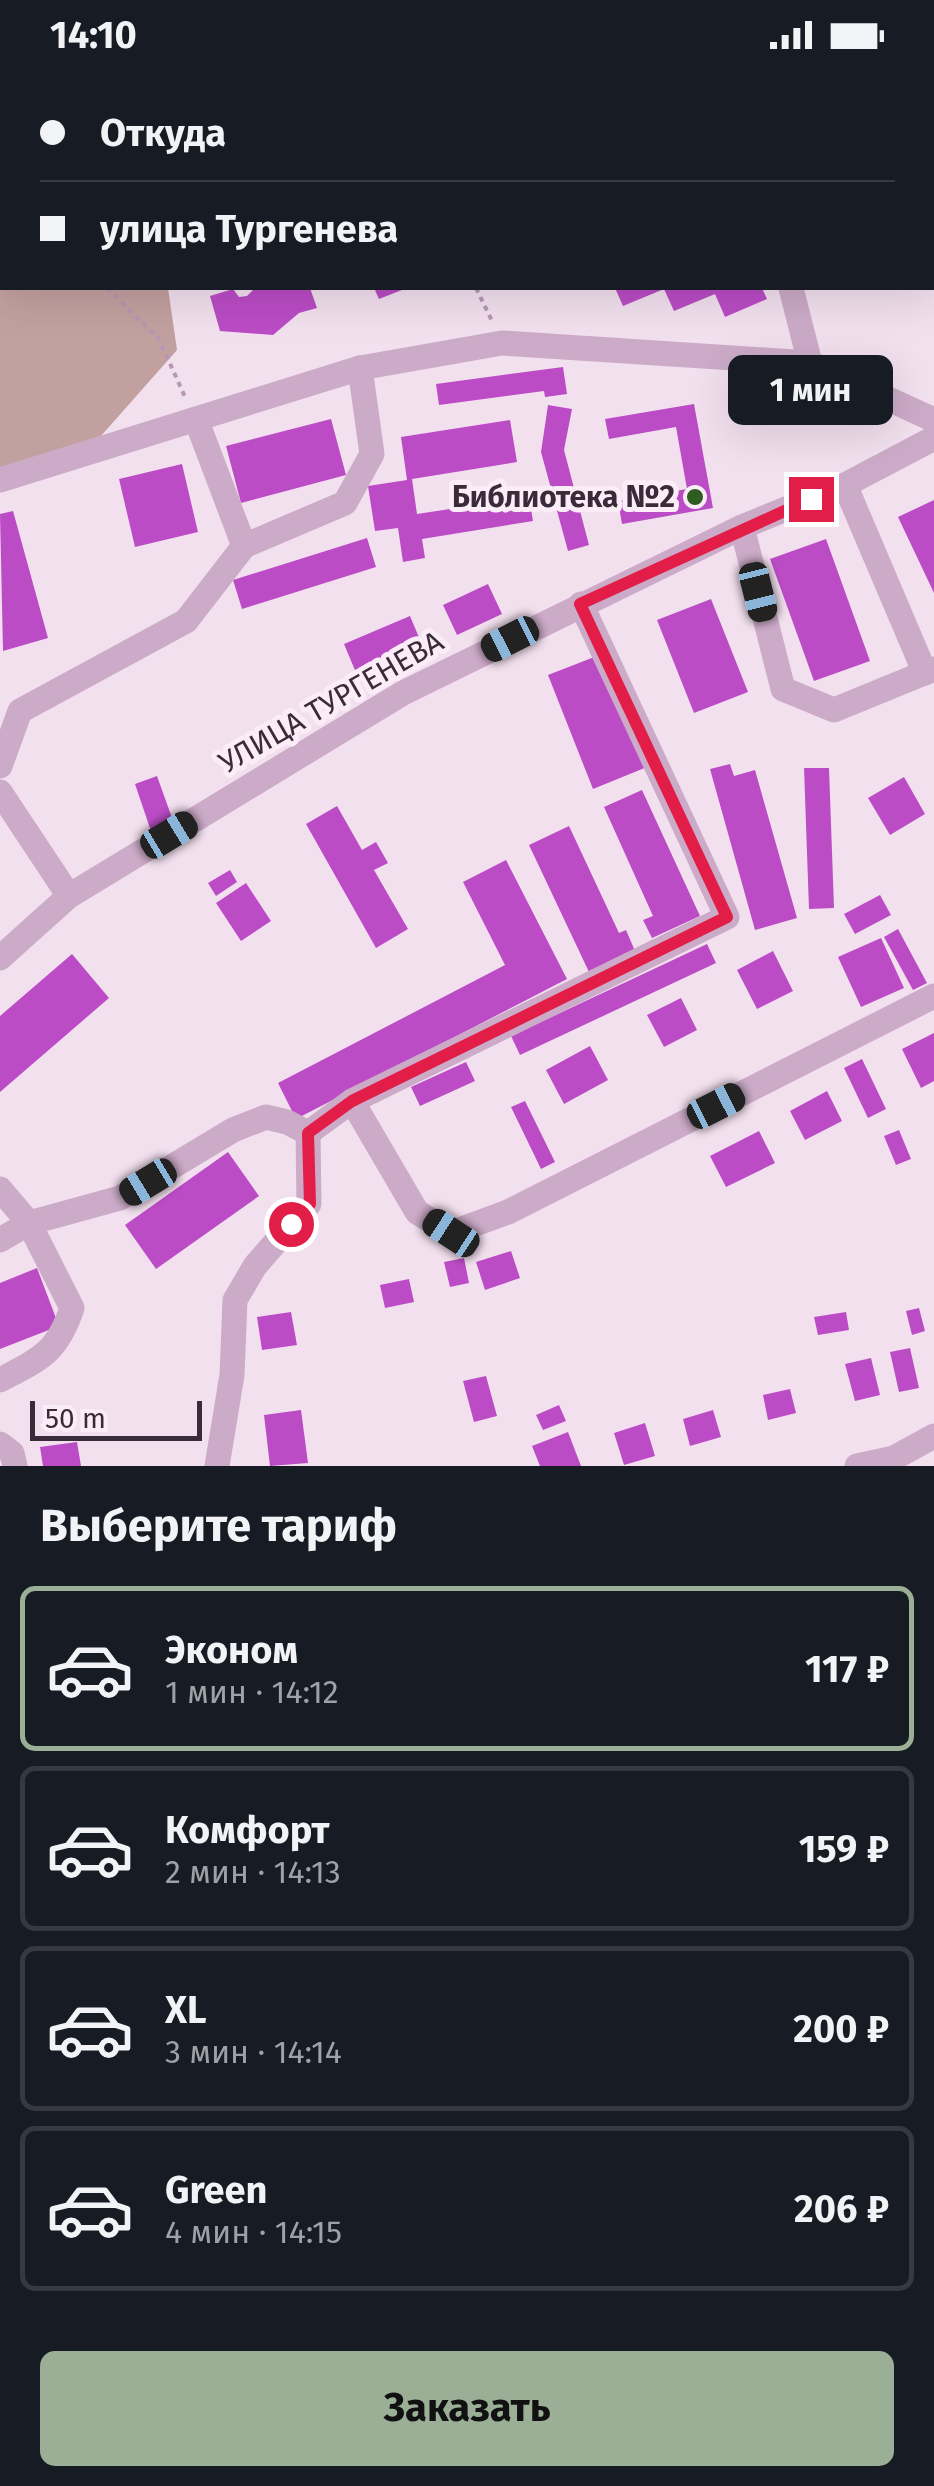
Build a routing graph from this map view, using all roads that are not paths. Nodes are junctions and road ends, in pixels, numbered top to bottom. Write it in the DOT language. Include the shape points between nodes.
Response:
graph roads {
  1 [pos="792,290"];
  2 [pos="810,363"];
  3 [pos="360,368"];
  4 [pos="196,420"];
  5 [pos="934,420"];
  6 [pos="934,438"];
  7 [pos="0,480"];
  8 [pos="845,485"];
  9 [pos="742,528"];
  10 [pos="244,546"];
  11 [pos="580,604"];
  12 [pos="930,671"];
  13 [pos="10,708"];
  14 [pos="0,766"];
  15 [pos="0,792"];
  16 [pos="69,896"];
  17 [pos="0,958"];
  18 [pos="934,996"];
  19 [pos="352,1101"];
  20 [pos="308,1133"];
  21 [pos="0,1188"];
  22 [pos="28,1223"];
  23 [pos="0,1240"];
  24 [pos="0,1380"];
  25 [pos="934,1436"];
  26 [pos="0,1444"];
  27 [pos="900,1462"];
  28 [pos="15,1466"];
  29 [pos="217,1466"];
  30 [pos="856,1466"];
  1 -- 2 [label="street"];
  2 -- 3 [label="street" via="502,343"];
  2 -- 5 [label="street"];
  3 -- 4 [label="street"];
  3 -- 10 [label="street" via="372,454 345,503"];
  4 -- 7 [label="street"];
  4 -- 10 [label="street"];
  6 -- 8 [label="street, УЛИЦА ТУРГЕНЕВА"];
  8 -- 9 [label="street, УЛИЦА ТУРГЕНЕВА"];
  8 -- 12 [label="street"];
  9 -- 11 [label="street, УЛИЦА ТУРГЕНЕВА"];
  9 -- 12 [label="street" via="783,689 834,710"];
  10 -- 13 [label="street" via="186,621"];
  11 -- 16 [label="street, УЛИЦА ТУРГЕНЕВА" via="403,692"];
  11 -- 19 [label="street" via="727,917"];
  13 -- 14 [label="street"];
  15 -- 16 [label="street"];
  16 -- 17 [label="street, УЛИЦА ТУРГЕНЕВА"];
  18 -- 19 [label="street" via="508,1212 451,1233 417,1212"];
  19 -- 20 [label="street"];
  20 -- 22 [label="street" via="266,1118 233,1130 120,1198"];
  20 -- 29 [label="street" via="310,1204 255,1266 235,1300 232,1375"];
  21 -- 22 [label="street"];
  22 -- 23 [label="street"];
  22 -- 24 [label="street" via="72,1308 63,1335 44,1357"];
  25 -- 27 [label="street"];
  26 -- 28 [label="street"];
  27 -- 30 [label="street"];
}
